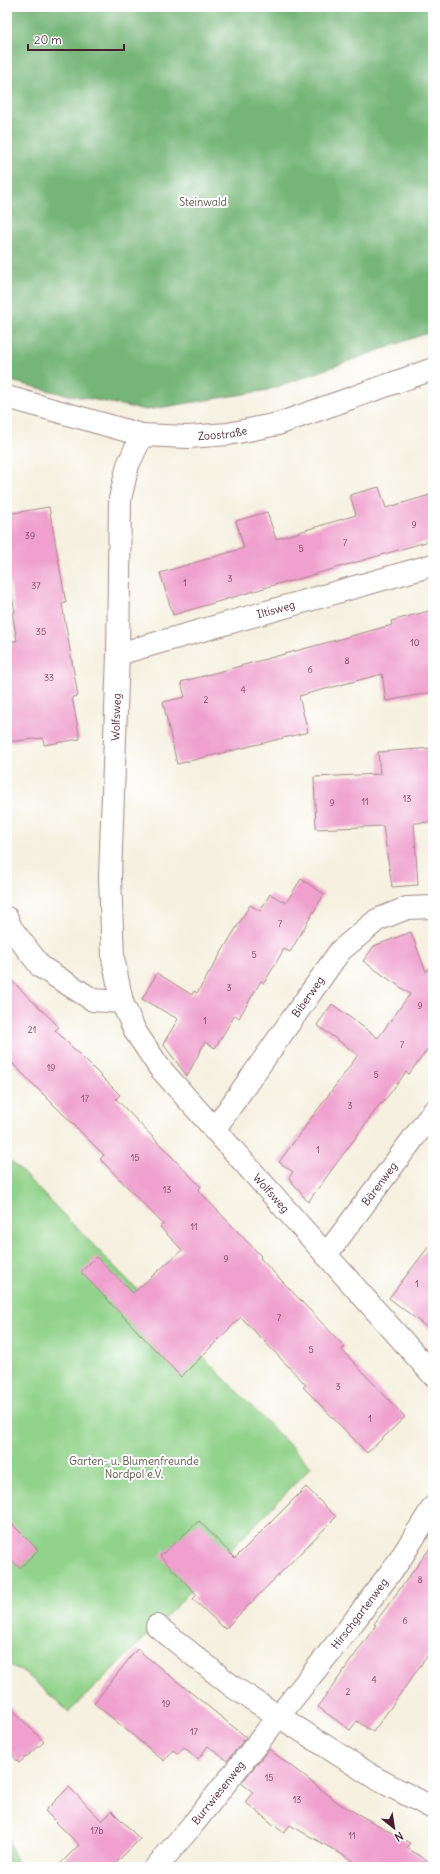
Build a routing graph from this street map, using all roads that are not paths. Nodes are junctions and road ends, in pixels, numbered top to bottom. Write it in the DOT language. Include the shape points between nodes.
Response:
graph roads {
  1 [pos="433,369"];
  2 [pos="7,397"];
  3 [pos="142,435"];
  4 [pos="433,565"];
  5 [pos="118,654"];
  6 [pos="433,907"];
  7 [pos="7,918"];
  8 [pos="122,1002"];
  9 [pos="433,1112"];
  10 [pos="214,1130"];
  11 [pos="326,1255"];
  12 [pos="430,1365"];
  13 [pos="433,1507"];
  14 [pos="157,1626"];
  15 [pos="279,1716"];
  16 [pos="433,1808"];
  17 [pos="156,1867"];
  1 -- 3 [label="street, Zoostraße" via="278,424 228,434 188,437"];
  2 -- 3 [label="street, Zoostraße"];
  3 -- 5 [label="street, Wolfsweg" via="128,464 120,499"];
  4 -- 5 [label="street, Iltisweg"];
  5 -- 8 [label="street, Wolfsweg" via="110,877 113,958"];
  6 -- 10 [label="street, Biberweg" via="407,908 377,920 340,951"];
  7 -- 8 [label="street" via="11,928 41,967 93,1000"];
  8 -- 10 [label="street, Wolfsweg" via="134,1031 159,1068"];
  9 -- 11 [label="street, Bärenweg"];
  10 -- 11 [label="street, Wolfsweg"];
  11 -- 12 [label="street, Wolfsweg"];
  13 -- 15 [label="street, Hirschgartenweg" via="399,1561"];
  14 -- 15 [label="street" via="233,1687"];
  15 -- 16 [label="street" via="377,1779"];
  15 -- 17 [label="street, Burrwiesenweg"];
}
